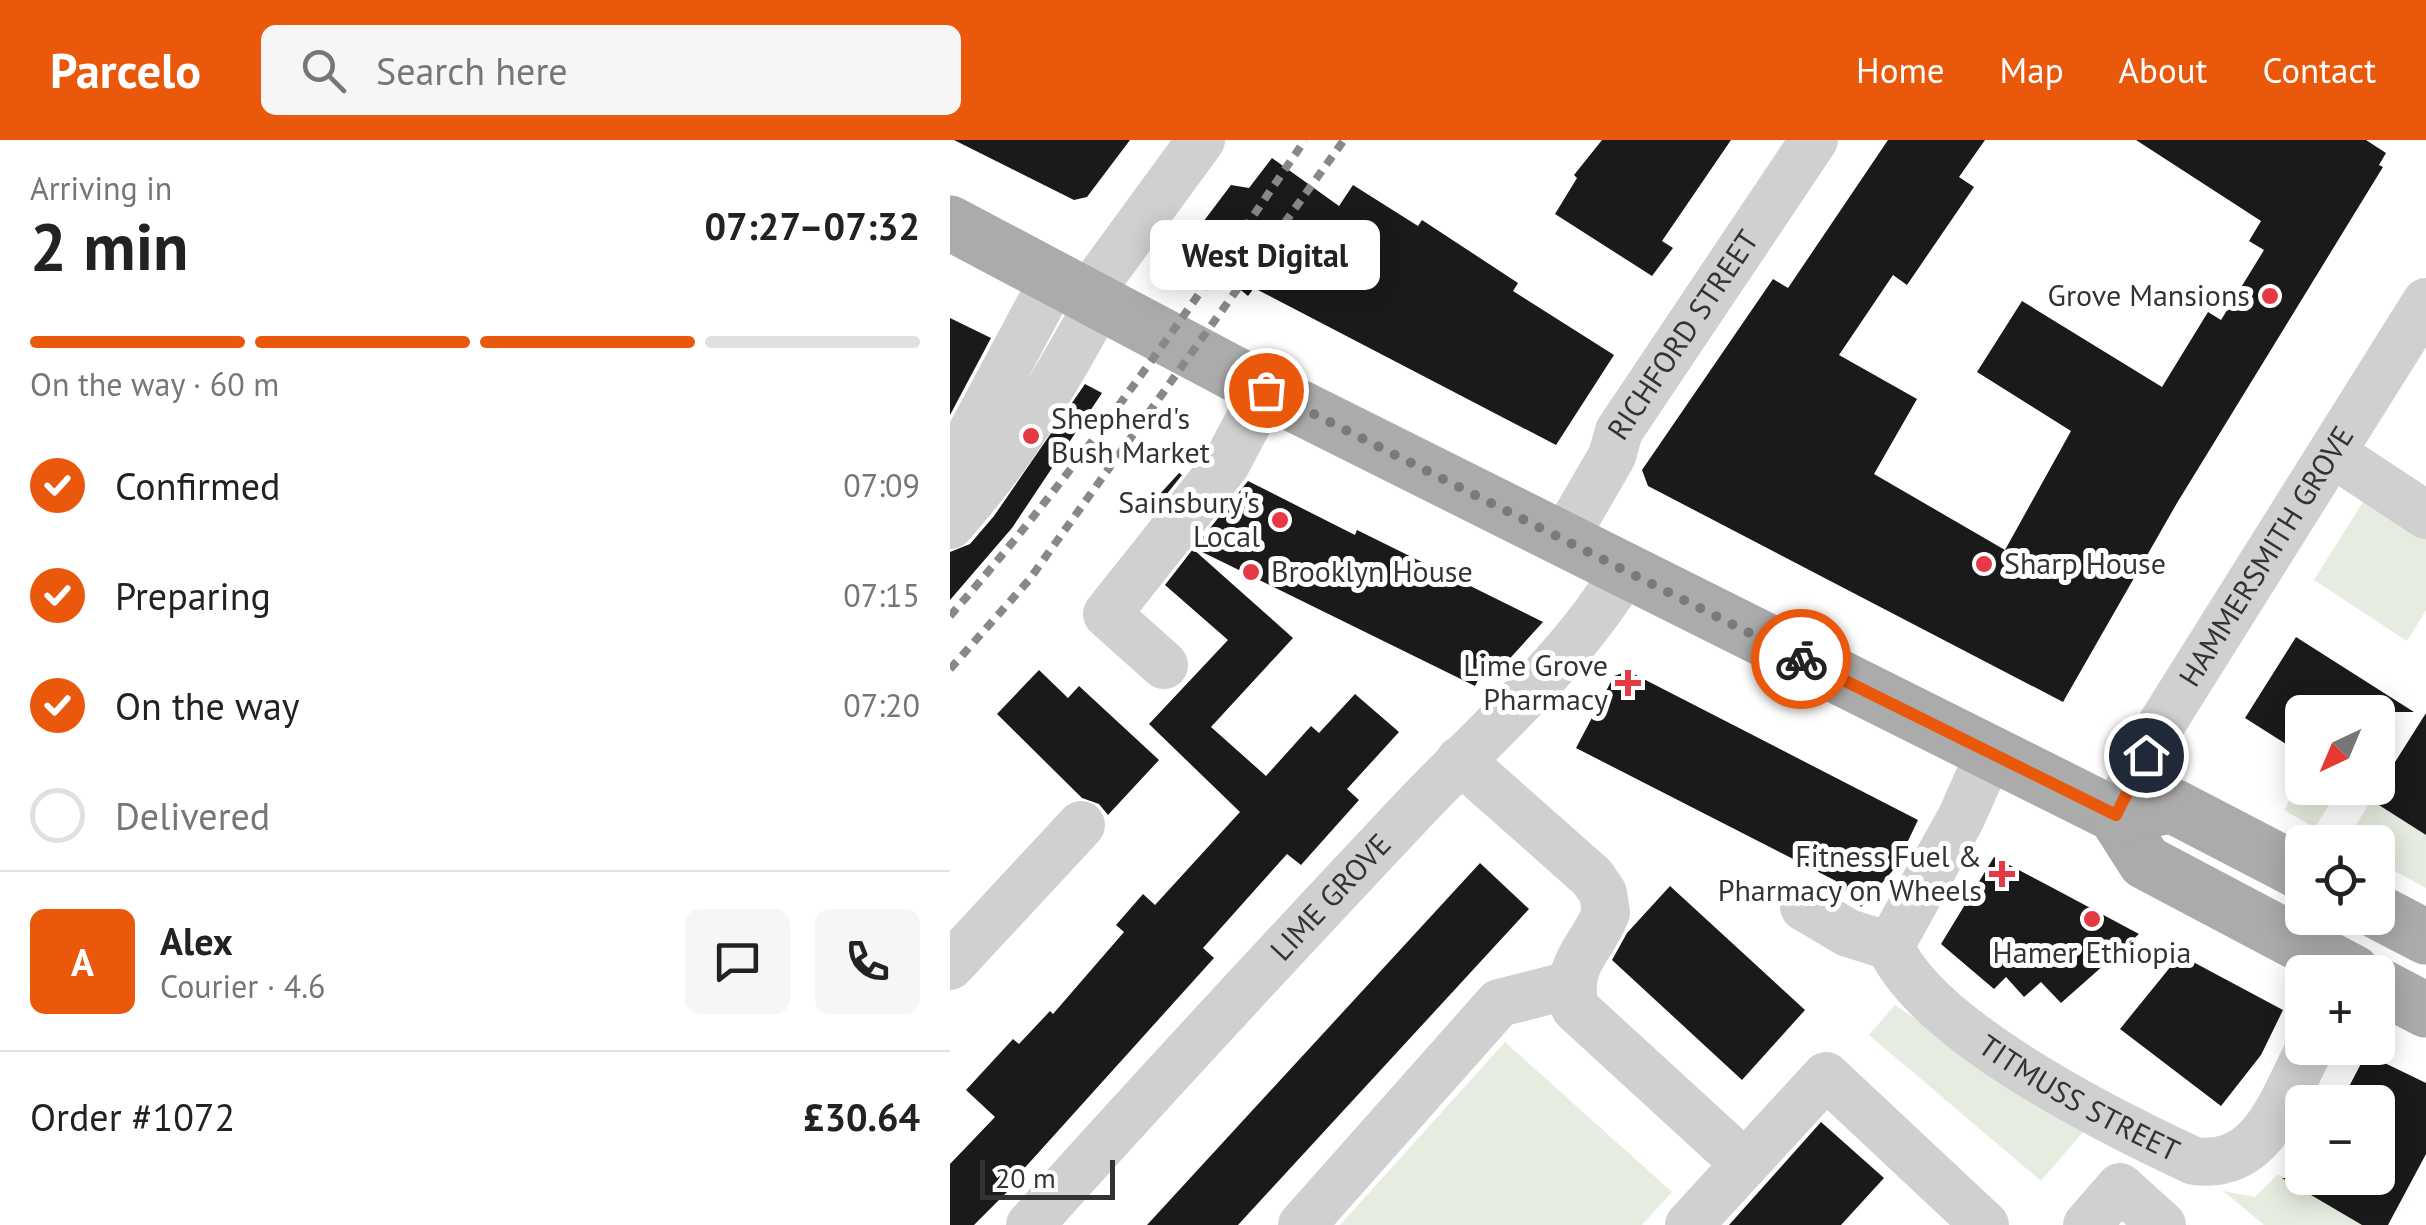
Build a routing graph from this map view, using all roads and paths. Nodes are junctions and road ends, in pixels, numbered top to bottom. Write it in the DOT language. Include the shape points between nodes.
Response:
graph roads {
  1 [pos="1201,140"];
  2 [pos="1814,140"];
  3 [pos="950,223"];
  4 [pos="1080,292"];
  5 [pos="2426,302"];
  6 [pos="1266,390"];
  7 [pos="2332,453"];
  8 [pos="950,473"];
  9 [pos="2426,514"];
  10 [pos="950,525"];
  11 [pos="1565,537"];
  12 [pos="1626,569"];
  13 [pos="1164,665"];
  14 [pos="1989,755"];
  15 [pos="1460,760"];
  16 [pos="2116,815"];
  17 [pos="1081,825"];
  18 [pos="2285,865"];
  19 [pos="1804,907"];
  20 [pos="2395,921"];
  21 [pos="2426,938"];
  22 [pos="1890,946"];
  23 [pos="2320,955"];
  24 [pos="950,966"];
  25 [pos="1570,986"];
  26 [pos="2395,994"];
  27 [pos="2426,1010"];
  28 [pos="2300,1065"];
  29 [pos="1745,1164"];
  30 [pos="1030,1225"];
  31 [pos="1302,1225"];
  32 [pos="1689,1225"];
  33 [pos="1985,1225"];
  34 [pos="2087,1225"];
  35 [pos="2162,1225"];
  1 -- 4 [label="street"];
  2 -- 11 [label="street, RICHFORD STREET" via="1620,431"];
  3 -- 4 [label="main road"];
  4 -- 6 [label="main road"];
  4 -- 8 [label="street"];
  4 -- 10 [label="street" via="1062,372"];
  5 -- 7 [label="street, HAMMERSMITH GROVE"];
  6 -- 11 [label="main road"];
  6 -- 13 [label="street" via="1226,464 1107,614"];
  7 -- 9 [label="street"];
  7 -- 16 [label="street, HAMMERSMITH GROVE" via="2161,726"];
  11 -- 12 [label="main road"];
  12 -- 14 [label="main road"];
  12 -- 15 [label="street, LIME GROVE" via="1538,685"];
  14 -- 16 [label="main road"];
  14 -- 22 [label="street"];
  15 -- 25 [label="street" via="1602,892 1606,913"];
  15 -- 30 [label="street, LIME GROVE"];
  16 -- 18 [label="main road" via="2172,806"];
  16 -- 23 [label="main road" via="2145,862"];
  17 -- 24 [label="street"];
  19 -- 22 [label="street" via="1848,933"];
  20 -- 21 [label="main road"];
  22 -- 28 [label="street, TITMUSS STREET" via="1914,986 1973,1034 2058,1089 2194,1161 2235,1159 2253,1146"];
  25 -- 29 [label="street" via="1576,1008"];
  25 -- 31 [label="street" via="1500,1004"];
  26 -- 27 [label="main road"];
  29 -- 32 [label="street"];
  29 -- 33 [label="street" via="1826,1076"];
  34 -- 35 [label="street" via="2120,1187"];
}
